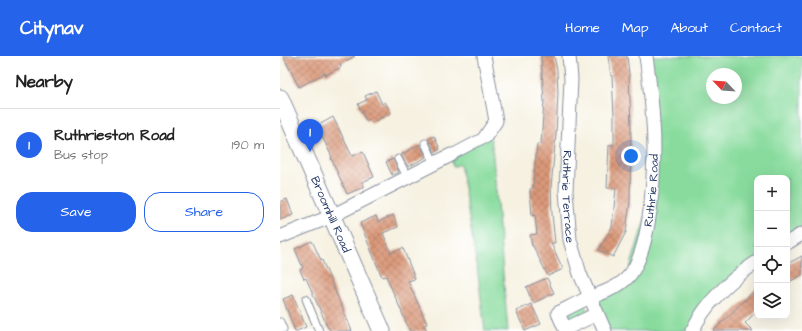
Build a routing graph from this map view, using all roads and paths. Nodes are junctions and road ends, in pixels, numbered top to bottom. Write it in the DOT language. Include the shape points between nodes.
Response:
graph roads {
  1 [pos="484,56"];
  2 [pos="569,56"];
  3 [pos="646,56"];
  4 [pos="280,98"];
  5 [pos="485,137"];
  6 [pos="425,143"];
  7 [pos="451,155"];
  8 [pos="398,159"];
  9 [pos="435,164"];
  10 [pos="408,178"];
  11 [pos="332,216"];
  12 [pos="802,234"];
  13 [pos="280,237"];
  14 [pos="790,241"];
  15 [pos="754,264"];
  16 [pos="591,298"];
  17 [pos="306,299"];
  18 [pos="597,314"];
  19 [pos="280,322"];
  20 [pos="280,330"];
  21 [pos="319,331"];
  22 [pos="382,331"];
  23 [pos="605,331"];
  24 [pos="692,331"];
  1 -- 5 [label="street" via="496,121"];
  2 -- 16 [label="street, Ruthrie Terrace" via="566,191 570,240 580,274"];
  3 -- 16 [label="street, Ruthrie Road" via="654,123 651,200 645,240 641,255 627,278"];
  4 -- 11 [label="street, Broomhill Road"];
  5 -- 7 [label="street"];
  6 -- 9 [label="lane"];
  7 -- 9 [label="street"];
  8 -- 10 [label="lane"];
  9 -- 10 [label="street"];
  10 -- 11 [label="street"];
  11 -- 13 [label="street"];
  11 -- 22 [label="street, Broomhill Road"];
  12 -- 14 [label="street"];
  15 -- 24 [label="street" via="719,293"];
  16 -- 18 [label="street, Ruthrie Terrace"];
  16 -- 18 [label="street, Ruthrie Road" via="558,312 565,329"];
  17 -- 21 [label="lane"];
  18 -- 23 [label="street, Ruthrie Terrace"];
  19 -- 20 [label="lane" via="283,329"];
}
